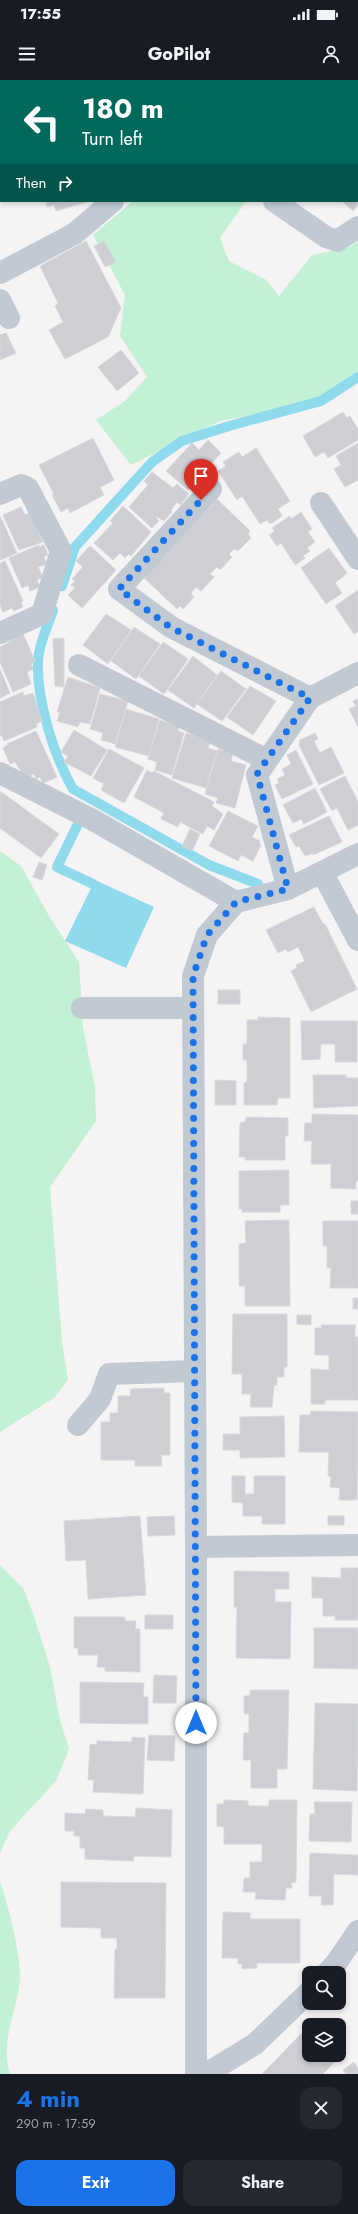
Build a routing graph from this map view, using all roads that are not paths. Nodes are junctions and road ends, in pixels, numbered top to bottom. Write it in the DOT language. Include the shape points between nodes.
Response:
graph roads {
  1 [pos="112,202"];
  2 [pos="275,202"];
  3 [pos="358,227"];
  4 [pos="0,273"];
  5 [pos="211,489"];
  6 [pos="0,494"];
  7 [pos="321,503"];
  8 [pos="358,559"];
  9 [pos="0,633"];
  10 [pos="79,665"];
  11 [pos="358,673"];
  12 [pos="310,698"];
  13 [pos="267,760"];
  14 [pos="0,773"];
  15 [pos="358,854"];
  16 [pos="322,872"];
  17 [pos="288,889"];
  18 [pos="236,902"];
  19 [pos="358,940"];
  20 [pos="82,1008"];
  21 [pos="193,1008"];
  22 [pos="195,1371"];
  23 [pos="78,1425"];
  24 [pos="358,1545"];
  25 [pos="196,1547"];
  26 [pos="358,1931"];
  27 [pos="333,1966"];
  28 [pos="302,1999"];
  29 [pos="196,2074"];
  30 [pos="206,2074"];
  1 -- 4 [label="street" via="74,234"];
  2 -- 3 [label="street" via="326,237 338,241"];
  5 -- 12 [label="street" via="119,589 170,627"];
  6 -- 9 [label="street" via="21,485 28,488 61,551 42,614"];
  7 -- 8 [label="street"];
  10 -- 13 [label="street"];
  11 -- 12 [label="street"];
  12 -- 13 [label="street"];
  13 -- 17 [label="street" via="257,774"];
  14 -- 18 [label="street" via="93,820"];
  15 -- 16 [label="street"];
  16 -- 17 [label="street"];
  16 -- 19 [label="street"];
  17 -- 18 [label="street"];
  18 -- 21 [label="street" via="207,935 193,976"];
  20 -- 21 [label="street"];
  21 -- 22 [label="street"];
  22 -- 23 [label="street" via="109,1374 100,1399"];
  22 -- 25 [label="street"];
  24 -- 25 [label="street"];
  25 -- 29 [label="street"];
  26 -- 27 [label="street"];
  28 -- 30 [label="street" via="255,2044"];
}
